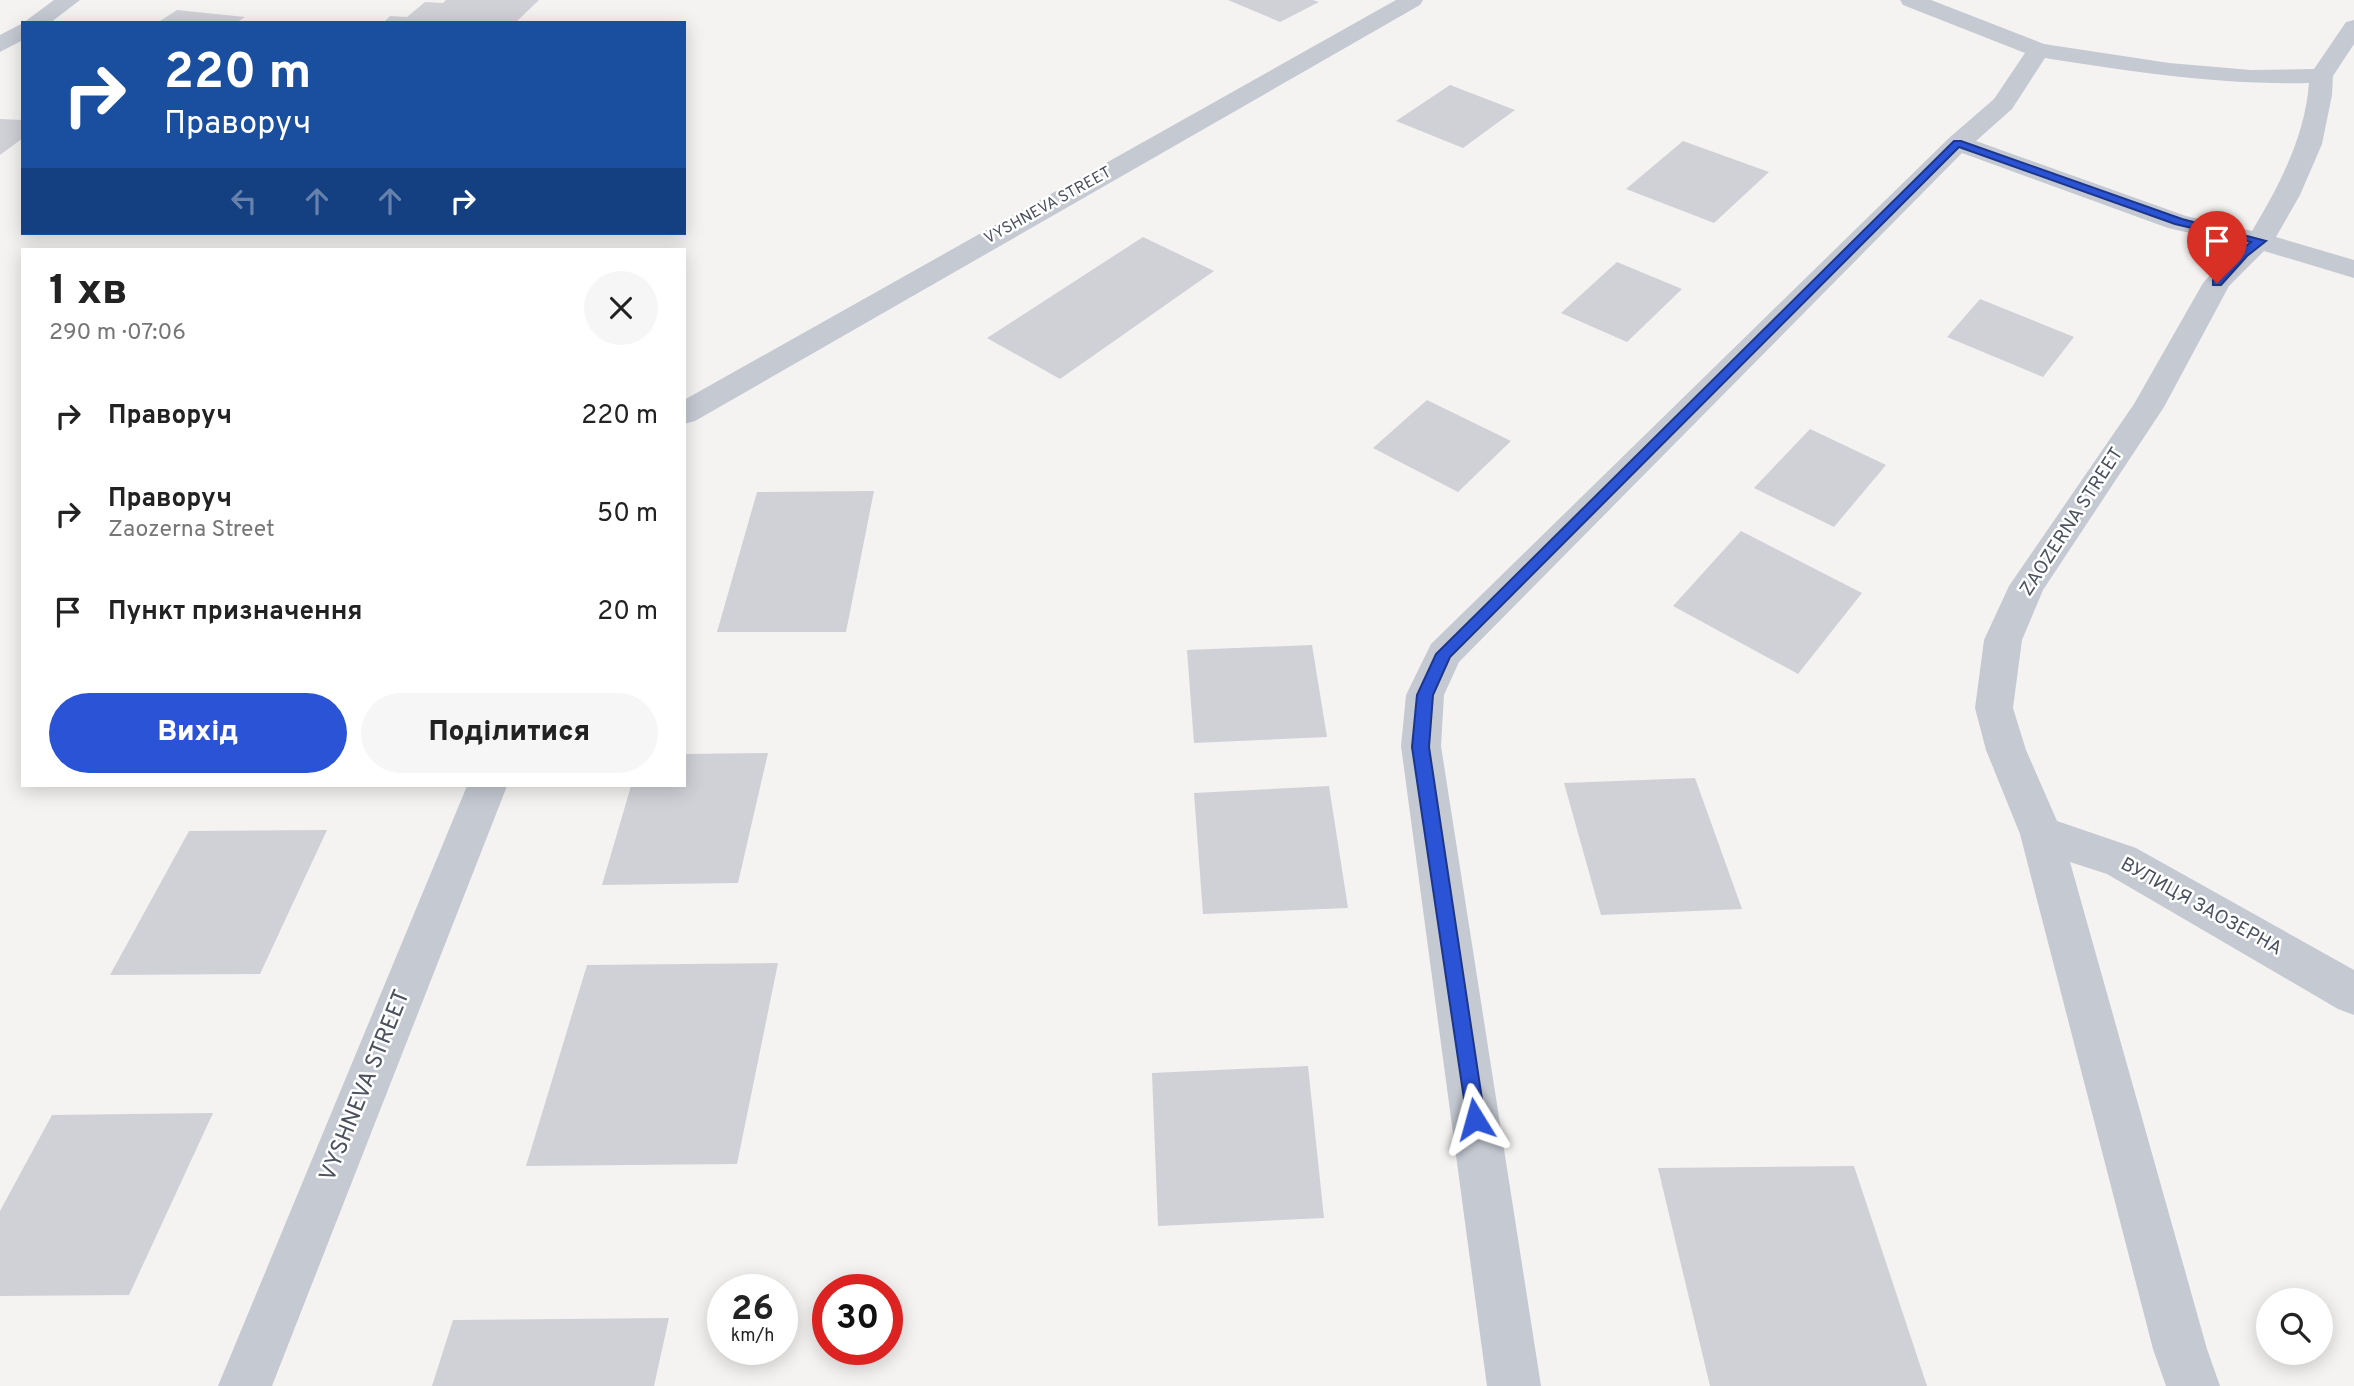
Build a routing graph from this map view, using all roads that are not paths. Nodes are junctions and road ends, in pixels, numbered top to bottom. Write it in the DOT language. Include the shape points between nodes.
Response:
graph roads {
  1 [pos="69,0"];
  2 [pos="1412,0"];
  3 [pos="1911,0"];
  4 [pos="37,21"];
  5 [pos="2354,27"];
  6 [pos="21,31"];
  7 [pos="0,45"];
  8 [pos="2039,50"];
  9 [pos="2320,76"];
  10 [pos="1958,143"];
  11 [pos="2260,241"];
  12 [pos="2354,269"];
  13 [pos="686,413"];
  14 [pos="487,787"];
  15 [pos="2041,834"];
  16 [pos="2354,994"];
  17 [pos="245,1386"];
  18 [pos="1514,1386"];
  19 [pos="2193,1386"];
  1 -- 4 [label="street"];
  2 -- 13 [label="street, VYSHNEVA STREET"];
  3 -- 8 [label="street"];
  5 -- 9 [label="street"];
  6 -- 7 [label="street"];
  8 -- 9 [label="street" via="2169,70 2251,77"];
  8 -- 10 [label="street" via="2003,104"];
  9 -- 11 [label="street, ZAOZERNA STREET" via="2309,144"];
  10 -- 11 [label="street" via="2179,222"];
  10 -- 18 [label="street" via="1444,654 1425,695 1421,747"];
  11 -- 12 [label="street"];
  11 -- 15 [label="street, ZAOZERNA STREET" via="2217,283 2148,407 2027,586 2003,640 1994,708"];
  14 -- 17 [label="street, VYSHNEVA STREET"];
  15 -- 16 [label="street, ВУЛИЦЯ ЗАОЗЕРНА" via="2121,861"];
  15 -- 19 [label="street, ZAOZERNA STREET"];
}
